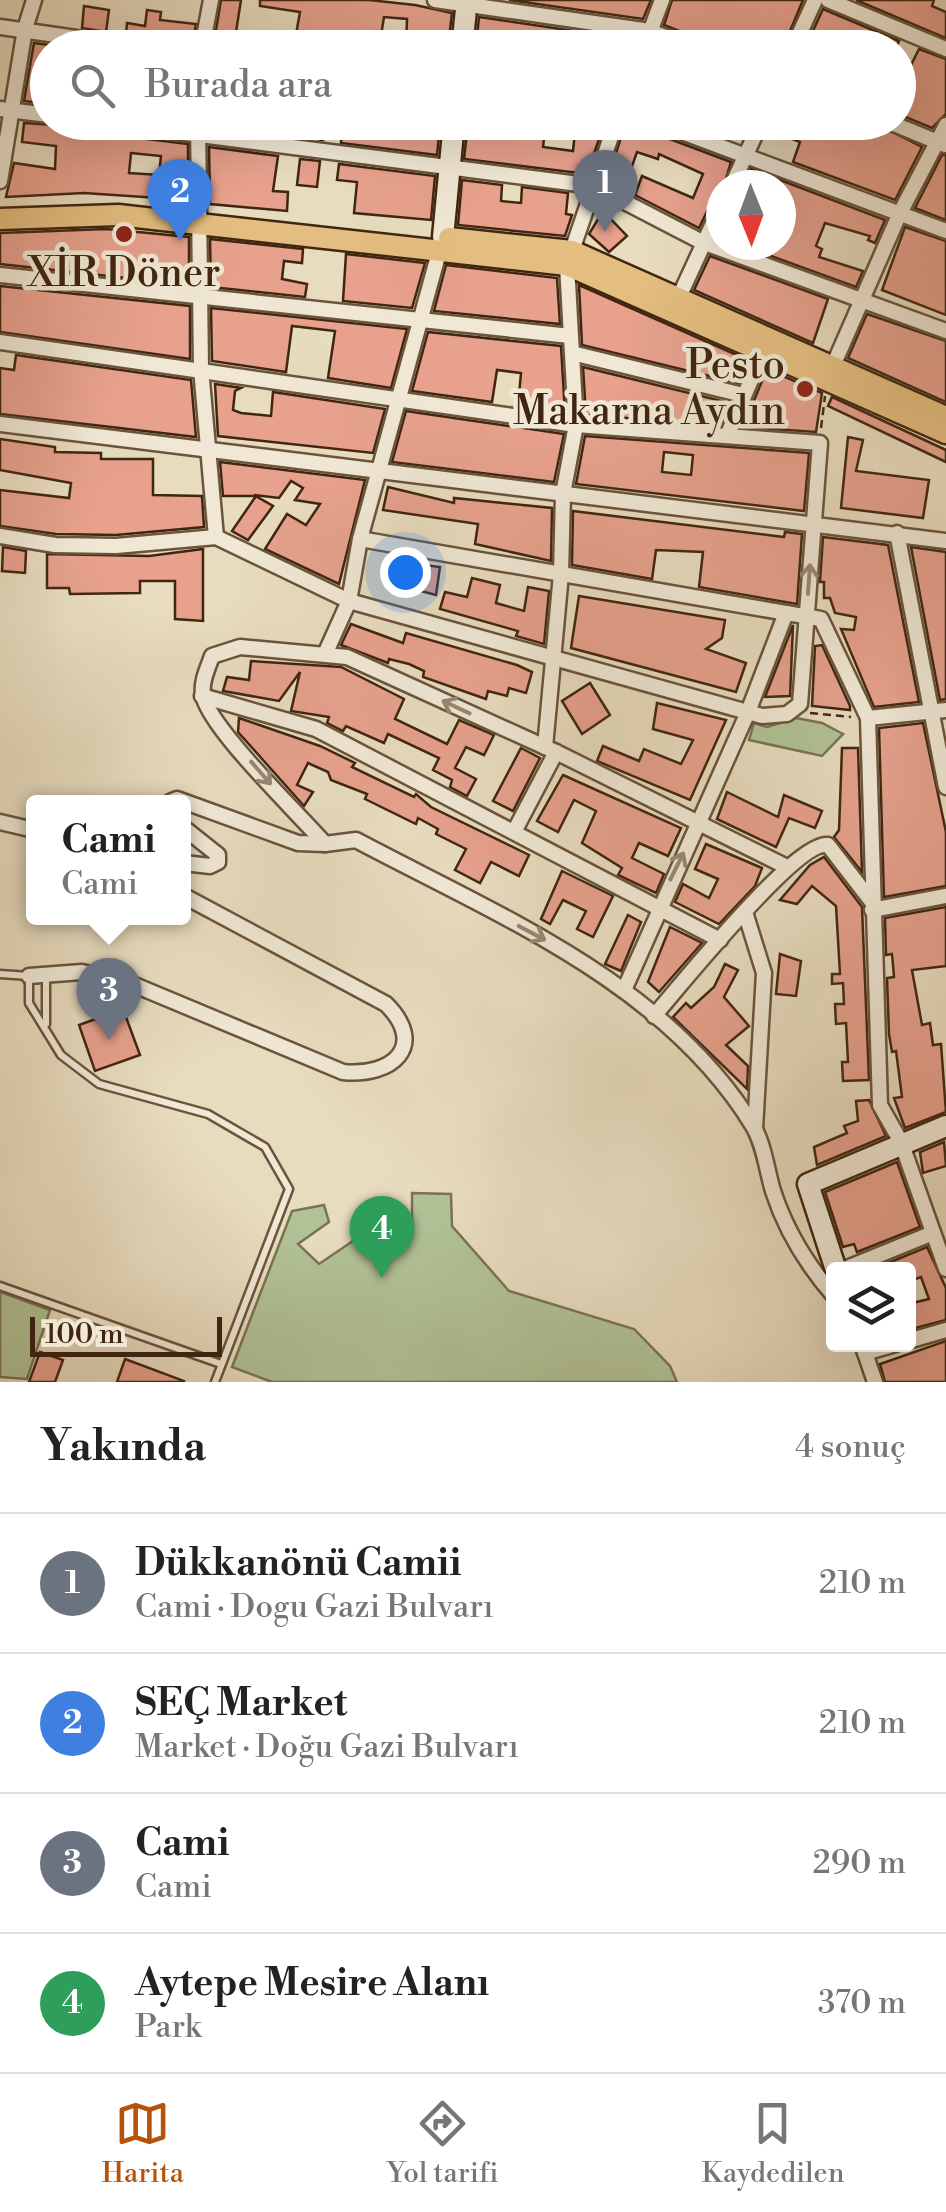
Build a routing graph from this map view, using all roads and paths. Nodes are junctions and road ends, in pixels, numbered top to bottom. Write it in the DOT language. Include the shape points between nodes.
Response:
graph roads {
  1 [pos="34,0"];
  2 [pos="212,0"];
  3 [pos="436,0"];
  4 [pos="662,0"];
  5 [pos="815,0"];
  6 [pos="828,0"];
  7 [pos="467,2"];
  8 [pos="0,27"];
  9 [pos="25,29"];
  10 [pos="31,30"];
  11 [pos="206,30"];
  12 [pos="464,30"];
  13 [pos="644,30"];
  14 [pos="650,30"];
  15 [pos="801,30"];
  16 [pos="900,30"];
  17 [pos="916,37"];
  18 [pos="946,49"];
  19 [pos="5,109"];
  20 [pos="30,112"];
  21 [pos="946,125"];
  22 [pos="916,133"];
  23 [pos="198,140"];
  24 [pos="264,140"];
  25 [pos="452,140"];
  26 [pos="610,140"];
  27 [pos="701,140"];
  28 [pos="753,140"];
  29 [pos="942,144"];
  30 [pos="746,157"];
  31 [pos="450,168"];
  32 [pos="740,170"];
  33 [pos="0,181"];
  34 [pos="594,186"];
  35 [pos="0,205"];
  36 [pos="899,216"];
  37 [pos="0,219"];
  38 [pos="199,219"];
  39 [pos="946,231"];
  40 [pos="706,234"];
  41 [pos="702,242"];
  42 [pos="442,244"];
  43 [pos="570,258"];
  44 [pos="0,276"];
  45 [pos="200,293"];
  46 [pos="679,297"];
  47 [pos="864,300"];
  48 [pos="423,319"];
  49 [pos="946,331"];
  50 [pos="570,336"];
  51 [pos="0,342"];
  52 [pos="766,346"];
  53 [pos="572,352"];
  54 [pos="201,369"];
  55 [pos="830,373"];
  56 [pos="743,395"];
  57 [pos="401,399"];
  58 [pos="946,417"];
  59 [pos="0,424"];
  60 [pos="576,425"];
  61 [pos="946,433"];
  62 [pos="727,436"];
  63 [pos="820,444"];
  64 [pos="210,452"];
  65 [pos="382,471"];
  66 [pos="562,494"];
  67 [pos="813,524"];
  68 [pos="897,533"];
  69 [pos="0,536"];
  70 [pos="216,537"];
  71 [pos="360,539"];
  72 [pos="946,541"];
  73 [pos="561,574"];
  74 [pos="349,601"];
  75 [pos="786,613"];
  76 [pos="806,616"];
  77 [pos="326,652"];
  78 [pos="550,657"];
  79 [pos="202,696"];
  80 [pos="940,711"];
  81 [pos="748,712"];
  82 [pos="793,712"];
  83 [pos="868,718"];
  84 [pos="550,749"];
  85 [pos="946,787"];
  86 [pos="191,803"];
  87 [pos="0,822"];
  88 [pos="699,822"];
  89 [pos="26,828"];
  90 [pos="516,830"];
  91 [pos="191,834"];
  92 [pos="326,844"];
  93 [pos="191,864"];
  94 [pos="787,867"];
  95 [pos="946,896"];
  96 [pos="191,900"];
  97 [pos="658,906"];
  98 [pos="872,906"];
  99 [pos="745,912"];
  100 [pos="720,940"];
  101 [pos="0,974"];
  102 [pos="47,975"];
  103 [pos="30,976"];
  104 [pos="625,988"];
  105 [pos="654,1016"];
  106 [pos="46,1031"];
  107 [pos="946,1126"];
  108 [pos="755,1129"];
  109 [pos="901,1142"];
  110 [pos="933,1233"];
  111 [pos="836,1262"];
  112 [pos="859,1262"];
  113 [pos="946,1269"];
  114 [pos="826,1285"];
  115 [pos="0,1286"];
  116 [pos="946,1330"];
  117 [pos="916,1339"];
  118 [pos="865,1352"];
  119 [pos="221,1364"];
  120 [pos="214,1382"];
  121 [pos="876,1382"];
  1 -- 9 [label="street"];
  2 -- 11 [label="street"];
  3 -- 7 [label="street"];
  4 -- 14 [label="street"];
  5 -- 15 [label="street"];
  6 -- 16 [label="street"];
  7 -- 12 [label="street"];
  7 -- 13 [label="street"];
  8 -- 9 [label="street"];
  9 -- 10 [label="street"];
  9 -- 19 [label="street"];
  17 -- 18 [label="street"];
  19 -- 20 [label="street"];
  19 -- 33 [label="street"];
  21 -- 29 [label="street"];
  22 -- 29 [label="street"];
  23 -- 38 [label="street"];
  24 -- 31 [label="street"];
  25 -- 31 [label="street"];
  26 -- 34 [label="street"];
  27 -- 30 [label="street"];
  28 -- 30 [label="street"];
  29 -- 36 [label="street"];
  30 -- 32 [label="street"];
  30 -- 36 [label="street"];
  31 -- 34 [label="street"];
  31 -- 42 [label="street"];
  34 -- 41 [label="street"];
  34 -- 43 [label="street"];
  35 -- 38 [label="main road"];
  36 -- 39 [label="street"];
  36 -- 47 [label="street"];
  37 -- 38 [label="main road"];
  38 -- 42 [label="main road"];
  38 -- 45 [label="street"];
  40 -- 41 [label="street"];
  41 -- 46 [label="street"];
  41 -- 47 [label="street"];
  42 -- 43 [label="main road"];
  42 -- 48 [label="street"];
  43 -- 46 [label="main road"];
  43 -- 50 [label="street"];
  43 -- 52 [label="main road"];
  44 -- 45 [label="street"];
  45 -- 48 [label="street"];
  45 -- 54 [label="street"];
  46 -- 52 [label="main road"];
  47 -- 49 [label="street"];
  47 -- 55 [label="street"];
  48 -- 50 [label="street"];
  48 -- 57 [label="street"];
  50 -- 53 [label="street"];
  51 -- 54 [label="street"];
  52 -- 55 [label="main road"];
  52 -- 56 [label="street"];
  53 -- 56 [label="street"];
  53 -- 60 [label="street"];
  54 -- 57 [label="street"];
  54 -- 64 [label="street"];
  55 -- 58 [label="main road"];
  55 -- 61 [label="main road"];
  55 -- 63 [label="path"];
  56 -- 62 [label="street"];
  57 -- 60 [label="street"];
  57 -- 65 [label="street"];
  59 -- 64 [label="street"];
  60 -- 62 [label="street"];
  60 -- 66 [label="street"];
  62 -- 63 [label="street"];
  63 -- 67 [label="street"];
  64 -- 65 [label="street"];
  64 -- 70 [label="street"];
  65 -- 66 [label="street"];
  65 -- 71 [label="street"];
  66 -- 67 [label="street"];
  66 -- 73 [label="street"];
  67 -- 68 [label="street"];
  76 -- 67 [label="street, one-way"];
  68 -- 72 [label="street"];
  68 -- 80 [label="street"];
  69 -- 70 [label="street" via="116,546"];
  70 -- 74 [label="street"];
  71 -- 73 [label="street"];
  71 -- 74 [label="street"];
  73 -- 75 [label="street"];
  73 -- 78 [label="street"];
  74 -- 77 [label="street"];
  74 -- 78 [label="street"];
  75 -- 76 [label="street"];
  75 -- 81 [label="street"];
  76 -- 82 [label="street" via="800,704"];
  76 -- 83 [label="street" via="821,620"];
  77 -- 79 [label="street" via="223,649 212,656"];
  84 -- 77 [label="street, one-way"];
  78 -- 81 [label="street"];
  78 -- 84 [label="street"];
  79 -- 90 [label="street" via="316,728"];
  79 -- 92 [label="street, one-way"];
  80 -- 83 [label="street"];
  80 -- 85 [label="street"];
  81 -- 82 [label="street"];
  81 -- 88 [label="street"];
  82 -- 83 [label="path"];
  83 -- 98 [label="street"];
  84 -- 88 [label="street"];
  84 -- 90 [label="street"];
  86 -- 92 [label="street" via="298,843"];
  87 -- 89 [label="street"];
  88 -- 94 [label="street"];
  97 -- 88 [label="street, one-way"];
  90 -- 97 [label="street"];
  91 -- 93 [label="street" via="218,862"];
  92 -- 104 [label="street, one-way" via="356,840"];
  94 -- 98 [label="street" via="826,844"];
  94 -- 99 [label="street"];
  95 -- 98 [label="street"];
  96 -- 102 [label="street" via="386,1004 399,1017 404,1037 398,1056 371,1075 342,1072 132,984 82,972"];
  97 -- 100 [label="street"];
  97 -- 104 [label="street"];
  98 -- 109 [label="street" via="880,1105"];
  99 -- 100 [label="street"];
  99 -- 108 [label="street" via="764,973"];
  100 -- 105 [label="street"];
  101 -- 103 [label="lane"];
  102 -- 103 [label="street"];
  102 -- 106 [label="lane"];
  103 -- 106 [label="lane" via="29,1004"];
  104 -- 105 [label="street"];
  105 -- 108 [label="street" via="717,1078"];
  106 -- 119 [label="lane" via="61,1055 99,1084 208,1114 265,1147 289,1189"];
  107 -- 109 [label="street"];
  108 -- 114 [label="street" via="795,1243"];
  109 -- 110 [label="street"];
  109 -- 111 [label="street" via="808,1184"];
  110 -- 112 [label="street"];
  110 -- 113 [label="street"];
  115 -- 119 [label="lane"];
  116 -- 117 [label="street"];
  118 -- 121 [label="street"];
  119 -- 120 [label="lane"];
}
